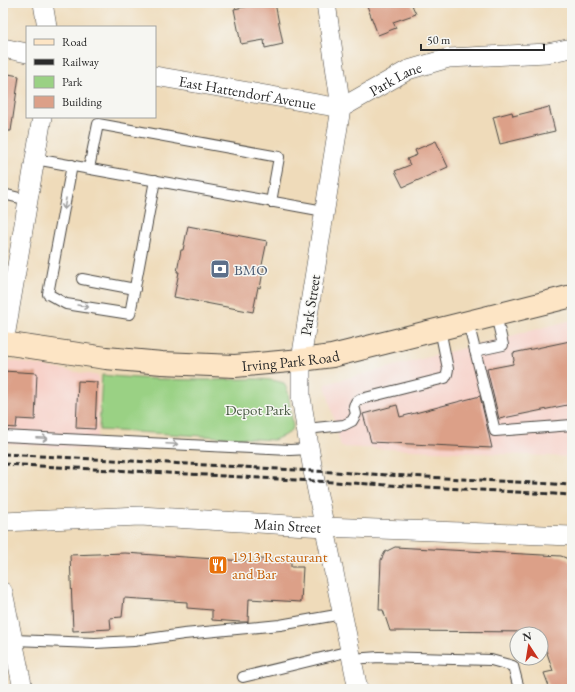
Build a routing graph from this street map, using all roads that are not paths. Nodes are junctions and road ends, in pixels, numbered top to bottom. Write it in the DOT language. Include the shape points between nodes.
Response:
graph roads {
  1 [pos="43,3"];
  2 [pos="326,3"];
  3 [pos="47,26"];
  4 [pos="3,48"];
  5 [pos="572,48"];
  6 [pos="26,53"];
  7 [pos="156,76"];
  8 [pos="341,108"];
  9 [pos="42,118"];
  10 [pos="35,159"];
  11 [pos="72,165"];
  12 [pos="89,168"];
  13 [pos="155,180"];
  14 [pos="3,194"];
  15 [pos="28,200"];
  16 [pos="271,202"];
  17 [pos="324,211"];
  18 [pos="82,279"];
  19 [pos="135,289"];
  20 [pos="572,296"];
  21 [pos="496,315"];
  22 [pos="468,322"];
  23 [pos="440,329"];
  24 [pos="4,343"];
  25 [pos="475,352"];
  26 [pos="301,360"];
  27 [pos="572,425"];
  28 [pos="306,429"];
  29 [pos="3,436"];
  30 [pos="310,449"];
  31 [pos="3,522"];
  32 [pos="324,526"];
  33 [pos="572,536"];
  34 [pos="3,592"];
  35 [pos="342,614"];
  36 [pos="13,640"];
  37 [pos="351,655"];
  38 [pos="243,677"];
  39 [pos="23,689"];
  40 [pos="358,689"];
  41 [pos="519,689"];
  1 -- 3 [label="street"];
  2 -- 8 [label="street, Park Street"];
  4 -- 6 [label="street"];
  5 -- 8 [label="street, Park Lane" via="547,54 449,58 408,70"];
  7 -- 8 [label="street, East Hattendorf Avenue"];
  8 -- 17 [label="street, Park Street"];
  9 -- 10 [label="street"];
  10 -- 11 [label="lane"];
  10 -- 15 [label="street"];
  11 -- 12 [label="lane"];
  11 -- 19 [label="lane, one-way" via="48,294 66,304 130,314"];
  12 -- 13 [label="lane"];
  12 -- 16 [label="lane" via="98,124 279,157"];
  13 -- 16 [label="lane"];
  13 -- 19 [label="lane"];
  14 -- 15 [label="lane"];
  15 -- 24 [label="street"];
  16 -- 17 [label="lane"];
  17 -- 26 [label="street, Park Street"];
  18 -- 19 [label="lane"];
  20 -- 21 [label="main road, Irving Park Road"];
  21 -- 22 [label="main road, Irving Park Road"];
  21 -- 25 [label="lane" via="503,345"];
  22 -- 23 [label="main road, Irving Park Road"];
  22 -- 25 [label="lane"];
  23 -- 26 [label="main road, Irving Park Road" via="332,356"];
  23 -- 28 [label="lane" via="448,369 445,378 360,399 354,406 356,414 352,421 344,425"];
  24 -- 26 [label="main road, Irving Park Road" via="162,364 235,366"];
  25 -- 27 [label="lane" via="494,431"];
  26 -- 28 [label="street, Park Street" via="301,397"];
  28 -- 30 [label="street, Park Street"];
  29 -- 30 [label="lane, one-way"];
  30 -- 32 [label="street, Park Street"];
  31 -- 32 [label="street, Main Street" via="140,516"];
  32 -- 33 [label="street, Main Street"];
  32 -- 35 [label="street, Park Street"];
  34 -- 36 [label="street"];
  35 -- 36 [label="lane" via="280,625 134,641 95,643"];
  35 -- 37 [label="street, Park Street"];
  36 -- 39 [label="street"];
  37 -- 38 [label="lane"];
  37 -- 40 [label="street, Park Street"];
  37 -- 41 [label="lane" via="491,660 513,666"];
}
